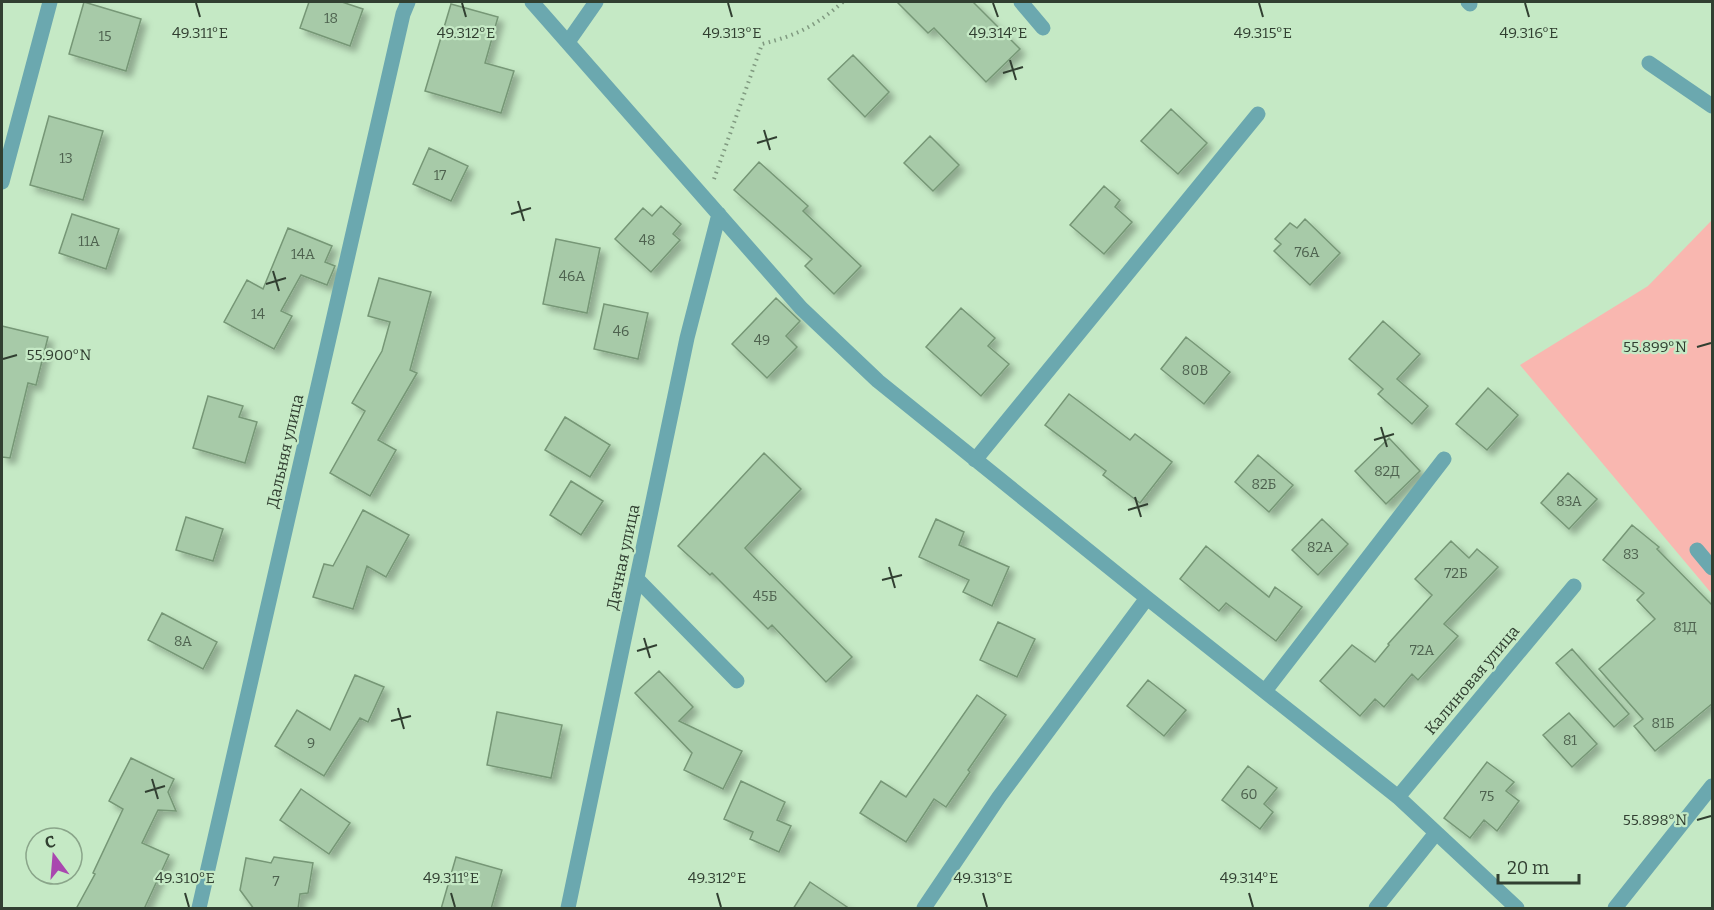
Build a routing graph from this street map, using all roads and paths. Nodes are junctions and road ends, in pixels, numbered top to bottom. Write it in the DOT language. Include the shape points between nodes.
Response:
graph roads {
  1 [pos="50,2"];
  2 [pos="408,2"];
  3 [pos="532,2"];
  4 [pos="597,2"];
  5 [pos="843,2"];
  6 [pos="1021,2"];
  7 [pos="1043,28"];
  8 [pos="568,42"];
  9 [pos="1649,63"];
  10 [pos="1713,106"];
  11 [pos="1258,114"];
  12 [pos="2,182"];
  13 [pos="707,200"];
  14 [pos="719,214"];
  15 [pos="1444,459"];
  16 [pos="975,460"];
  17 [pos="1697,550"];
  18 [pos="1713,568"];
  19 [pos="637,579"];
  20 [pos="1574,586"];
  21 [pos="1146,598"];
  22 [pos="736,681"];
  23 [pos="1266,691"];
  24 [pos="1713,786"];
  25 [pos="1398,796"];
  26 [pos="1436,833"];
  27 [pos="199,909"];
  28 [pos="568,909"];
  29 [pos="924,909"];
  30 [pos="1376,909"];
  31 [pos="1517,909"];
  32 [pos="1615,909"];
  1 -- 12 [label="street"];
  2 -- 27 [label="street, Дальняя улица"];
  3 -- 8 [label="street"];
  4 -- 8 [label="street"];
  5 -- 13 [label="path" via="820,22 789,38 762,44"];
  6 -- 7 [label="street"];
  8 -- 13 [label="street"];
  9 -- 10 [label="street"];
  11 -- 16 [label="street"];
  13 -- 14 [label="street"];
  14 -- 16 [label="street" via="801,308 878,381"];
  14 -- 19 [label="street, Дачная улица" via="687,338"];
  15 -- 23 [label="street"];
  16 -- 21 [label="street"];
  17 -- 18 [label="street"];
  19 -- 22 [label="street"];
  19 -- 28 [label="street, Дачная улица"];
  20 -- 25 [label="street, Калиновая улица"];
  21 -- 23 [label="street"];
  21 -- 29 [label="street" via="999,797"];
  23 -- 25 [label="street"];
  24 -- 32 [label="street"];
  25 -- 26 [label="street"];
  26 -- 30 [label="street"];
  26 -- 31 [label="street"];
}
